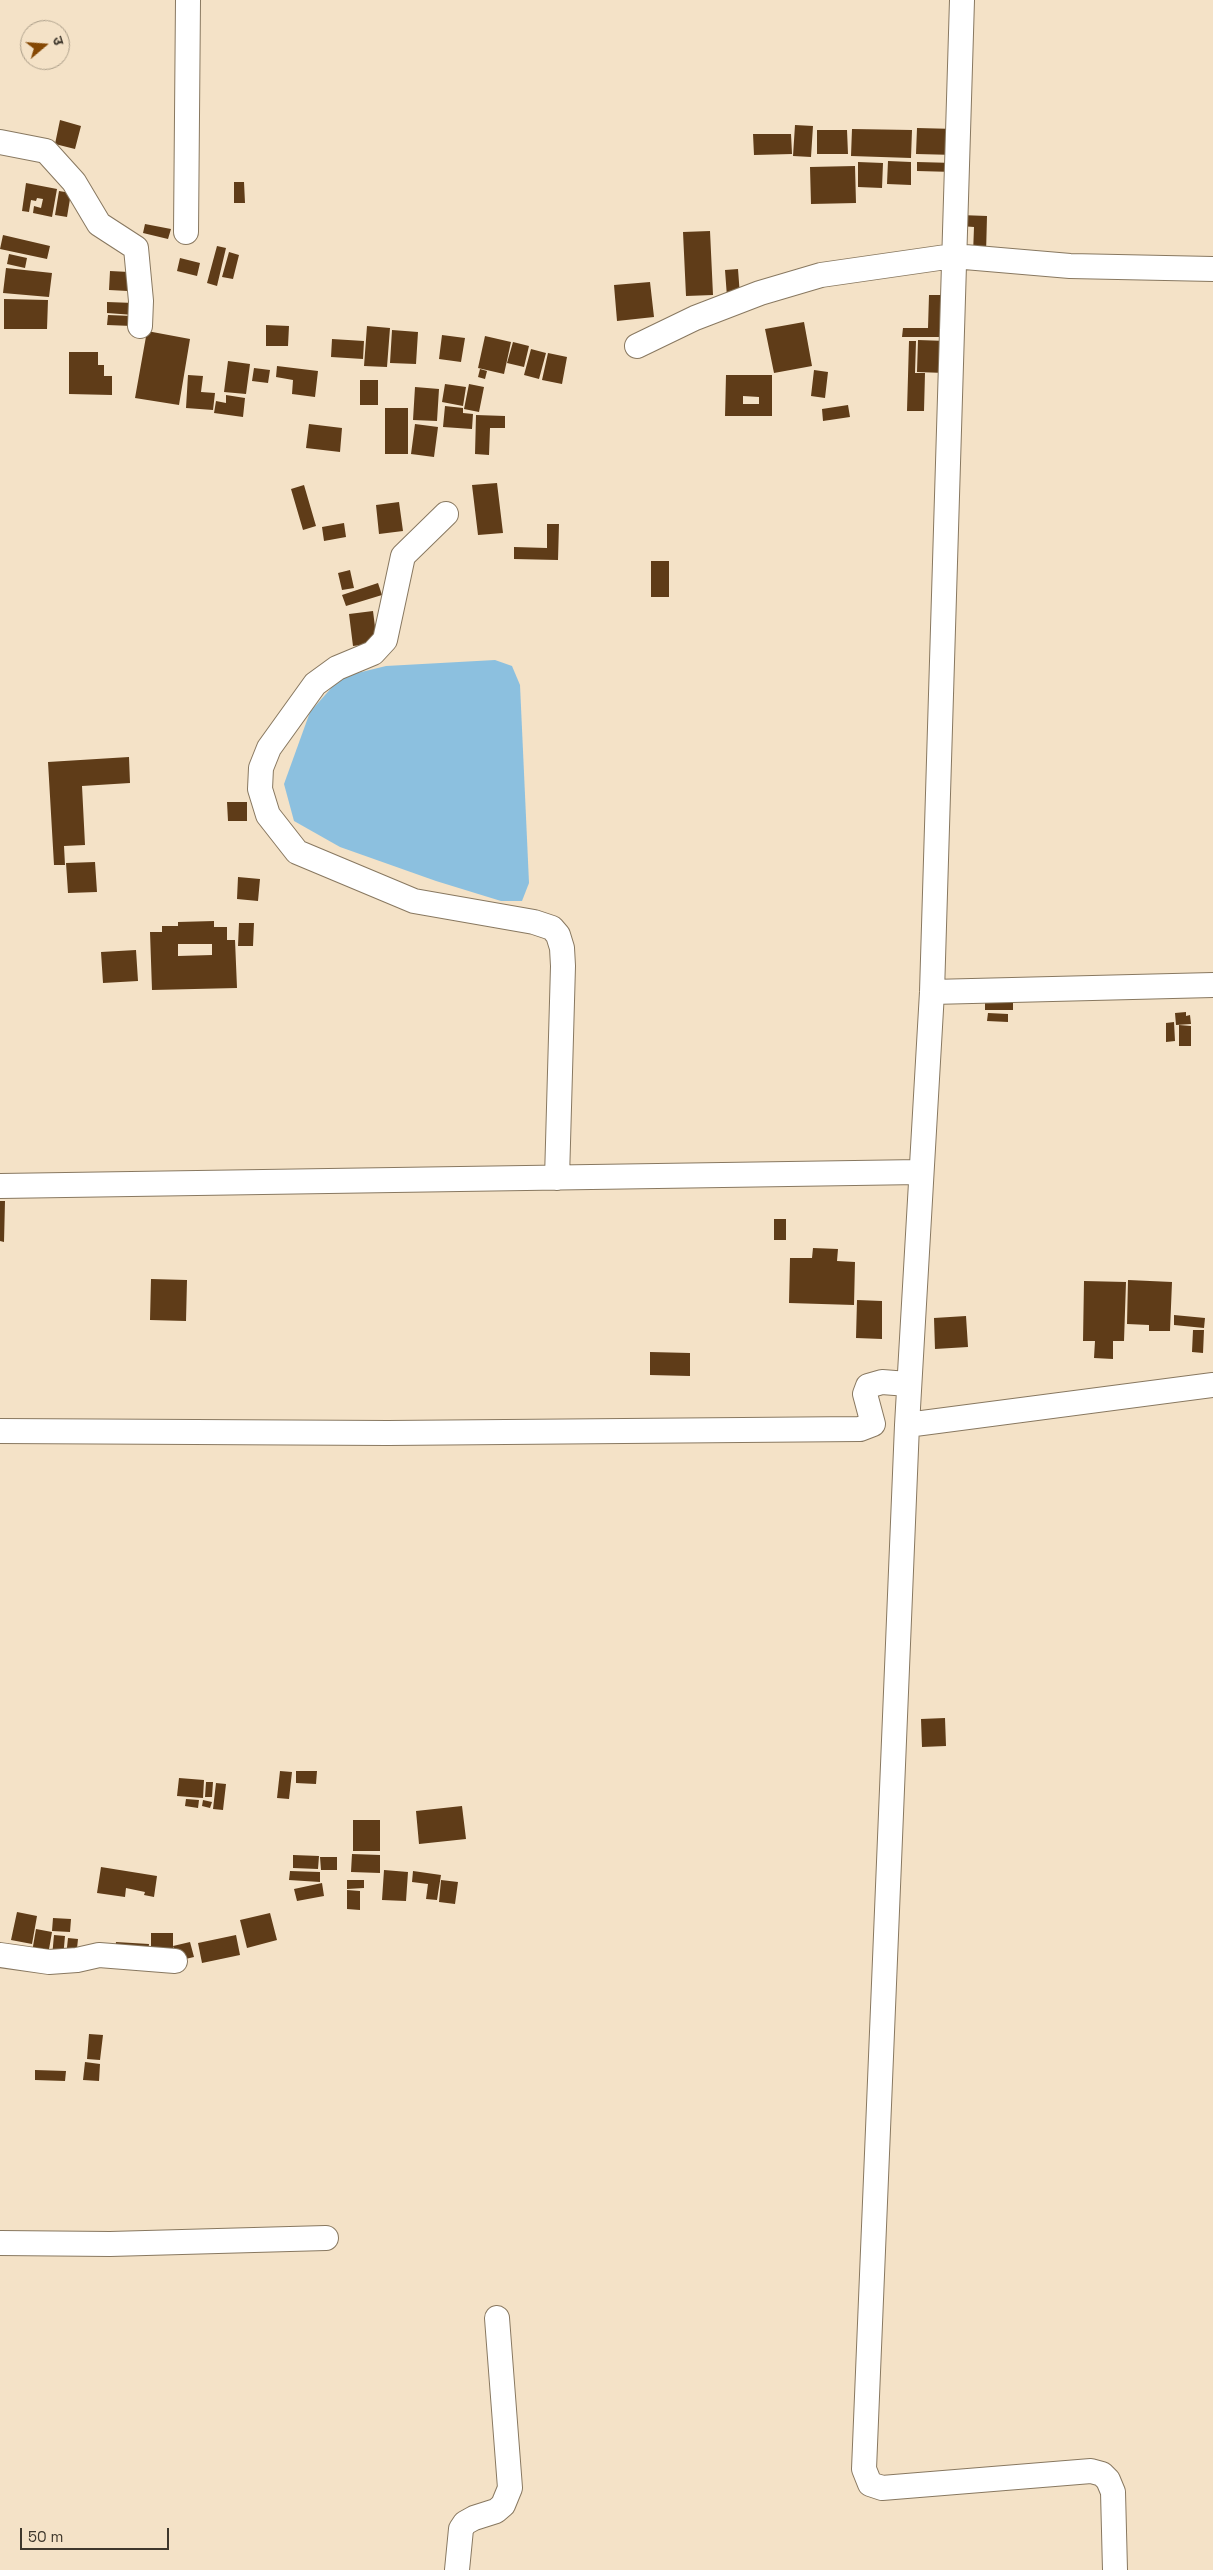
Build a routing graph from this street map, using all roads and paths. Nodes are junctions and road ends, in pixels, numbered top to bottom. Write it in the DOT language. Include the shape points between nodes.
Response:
graph roads {
  1 [pos="188,0"];
  2 [pos="962,0"];
  3 [pos="0,142"];
  4 [pos="186,232"];
  5 [pos="953,256"];
  6 [pos="1213,268"];
  7 [pos="140,326"];
  8 [pos="637,346"];
  9 [pos="446,514"];
  10 [pos="1213,985"];
  11 [pos="932,992"];
  12 [pos="920,1172"];
  13 [pos="557,1178"];
  14 [pos="0,1186"];
  15 [pos="908,1384"];
  16 [pos="1213,1385"];
  17 [pos="906,1425"];
  18 [pos="0,1430"];
  19 [pos="0,1955"];
  20 [pos="175,1961"];
  21 [pos="326,2238"];
  22 [pos="0,2243"];
  23 [pos="497,2318"];
  24 [pos="457,2570"];
  25 [pos="1115,2570"];
  1 -- 4 [label="street"];
  2 -- 5 [label="street"];
  3 -- 7 [label="street" via="46,151 74,182 99,224 136,248"];
  5 -- 6 [label="street" via="1070,266"];
  5 -- 8 [label="street" via="821,274 695,318"];
  5 -- 11 [label="street"];
  9 -- 13 [label="street" via="403,556 385,640 374,653 338,668 314,684 269,748 261,768 260,789 268,814 297,852 414,901 534,922 552,928 558,935 563,966"];
  10 -- 11 [label="street"];
  11 -- 12 [label="street"];
  12 -- 13 [label="street"];
  12 -- 15 [label="street"];
  13 -- 14 [label="street"];
  15 -- 17 [label="street"];
  15 -- 18 [label="street" via="882,1382 868,1386 865,1394 873,1424 860,1429 388,1433"];
  16 -- 17 [label="street"];
  17 -- 25 [label="street" via="863,2456 865,2476 870,2484 882,2488 1091,2471 1102,2474 1113,2492"];
  19 -- 20 [label="street" via="49,1962 99,1955"];
  21 -- 22 [label="street" via="110,2244"];
  23 -- 24 [label="street" via="510,2488 503,2505 496,2511 465,2523 461,2529"];
}
